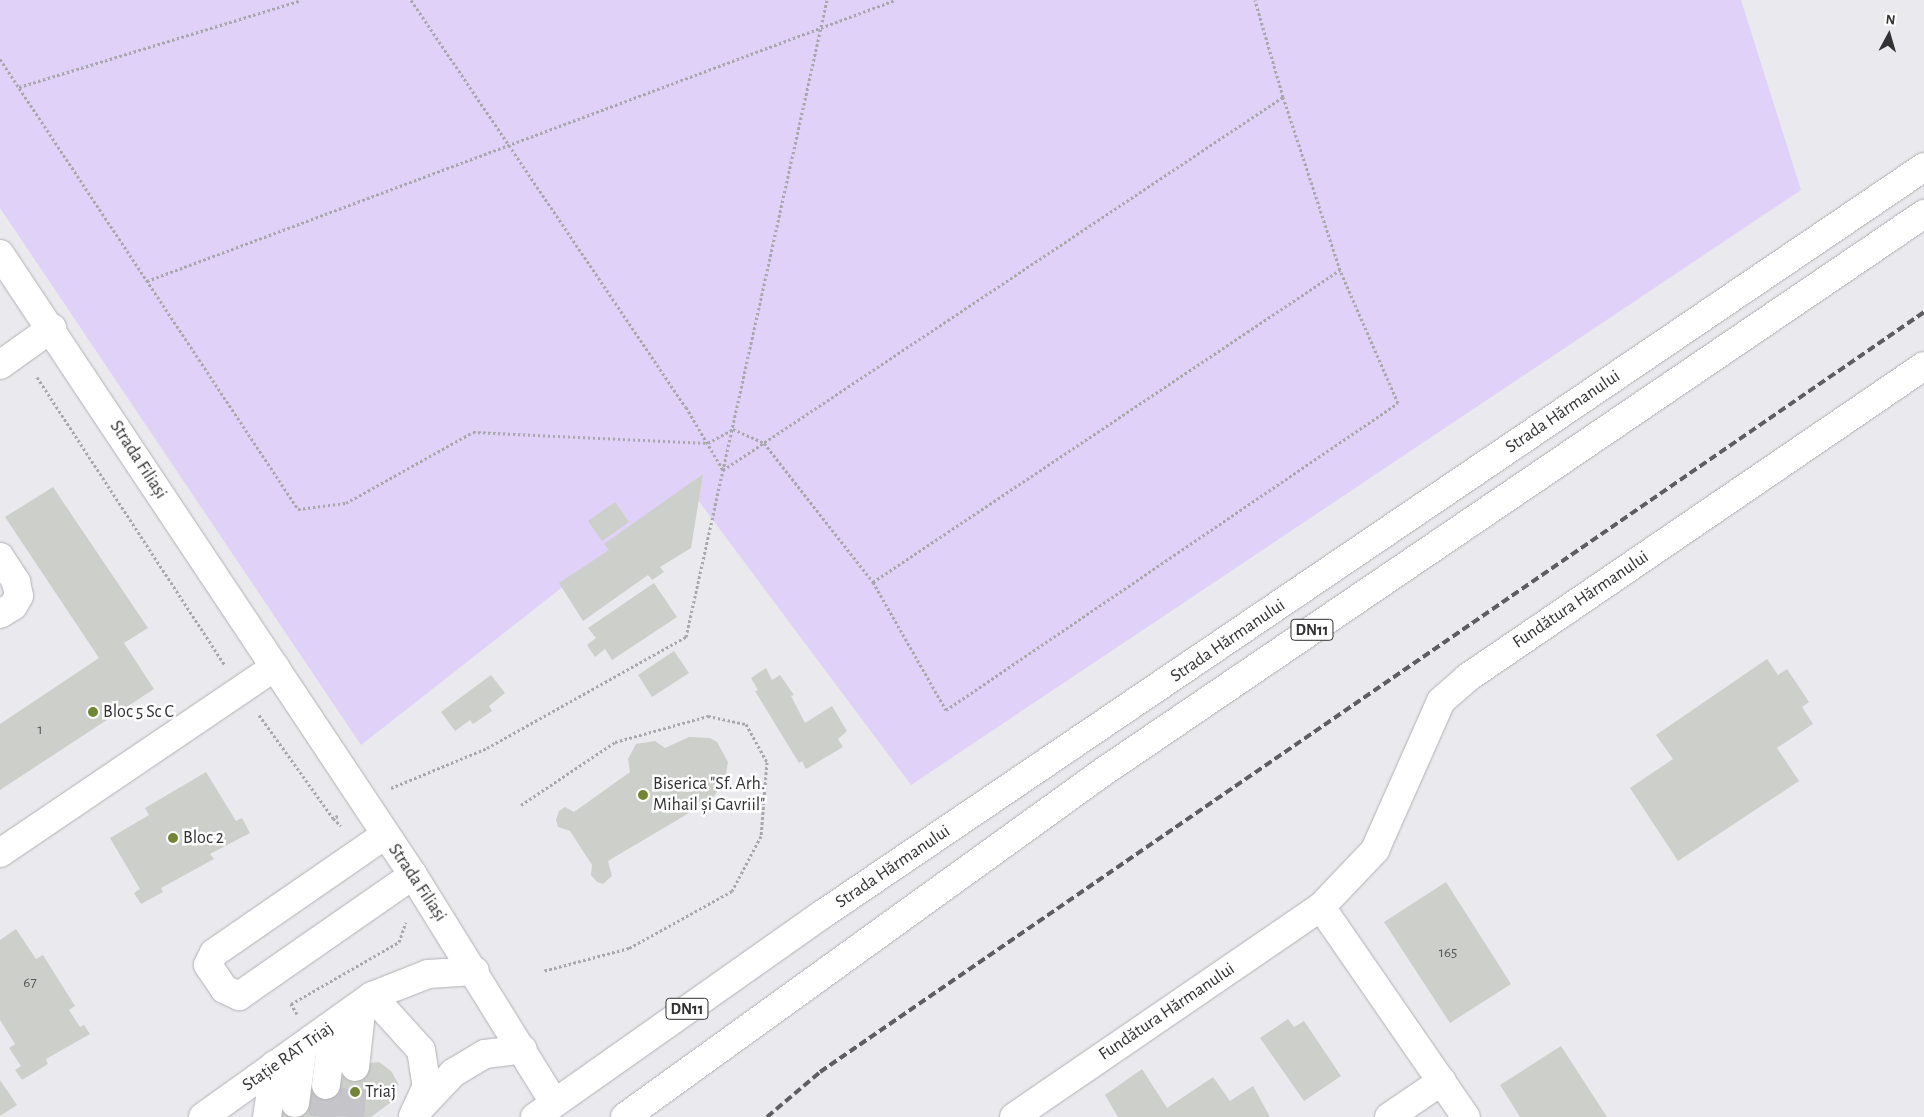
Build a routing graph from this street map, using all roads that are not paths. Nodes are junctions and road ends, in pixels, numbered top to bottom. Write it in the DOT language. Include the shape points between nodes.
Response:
graph roads {
  1 [pos="1924,167"];
  2 [pos="1924,214"];
  3 [pos="0,254"];
  4 [pos="52,328"];
  5 [pos="10,358"];
  6 [pos="1924,366"];
  7 [pos="0,557"];
  8 [pos="0,614"];
  9 [pos="275,668"];
  10 [pos="385,835"];
  11 [pos="0,853"];
  12 [pos="413,875"];
  13 [pos="1321,907"];
  14 [pos="475,971"];
  15 [pos="367,1000"];
  16 [pos="317,1036"];
  17 [pos="523,1049"];
  18 [pos="275,1065"];
  19 [pos="355,1067"];
  20 [pos="1442,1081"];
  21 [pos="326,1085"];
  22 [pos="242,1089"];
  23 [pos="295,1103"];
  24 [pos="545,1112"];
  25 [pos="206,1116"];
  26 [pos="238,1117"];
  27 [pos="267,1117"];
  28 [pos="412,1117"];
  29 [pos="625,1117"];
  30 [pos="1014,1117"];
  31 [pos="1389,1117"];
  32 [pos="1466,1117"];
  1 -- 24 [label="main road, Strada Hărmanului / DN11" via="820,916"];
  2 -- 29 [label="main road, DN11" via="1102,772"];
  3 -- 4 [label="main road, Strada Filiași"];
  4 -- 5 [label="main road"];
  4 -- 9 [label="main road, Strada Filiași"];
  6 -- 13 [label="main road, Fundătura Hărmanului" via="1467,678 1441,701 1375,850"];
  7 -- 8 [label="main road" via="16,582 19,596 13,606"];
  9 -- 10 [label="main road, Strada Filiași"];
  9 -- 11 [label="main road"];
  10 -- 12 [label="main road, Strada Filiași"];
  10 -- 12 [label="main road" via="214,953 208,965 224,989 239,996"];
  12 -- 14 [label="main road, Strada Filiași"];
  13 -- 20 [label="main road"];
  13 -- 30 [label="main road, Fundătura Hărmanului"];
  14 -- 15 [label="main road, Stație RAT Triaj" via="428,974"];
  14 -- 17 [label="main road, Strada Filiași"];
  15 -- 16 [label="main road, Stație RAT Triaj"];
  15 -- 19 [label="main road"];
  15 -- 28 [label="main road" via="422,1050 427,1086"];
  16 -- 18 [label="main road, Stație RAT Triaj"];
  16 -- 21 [label="main road"];
  16 -- 23 [label="main road"];
  17 -- 24 [label="main road, Strada Filiași"];
  17 -- 28 [label="main road" via="485,1054 453,1073"];
  18 -- 22 [label="main road, Stație RAT Triaj"];
  18 -- 27 [label="main road"];
  20 -- 31 [label="main road"];
  20 -- 32 [label="main road"];
  22 -- 25 [label="main road, Stație RAT Triaj"];
  22 -- 26 [label="main road"];
}
